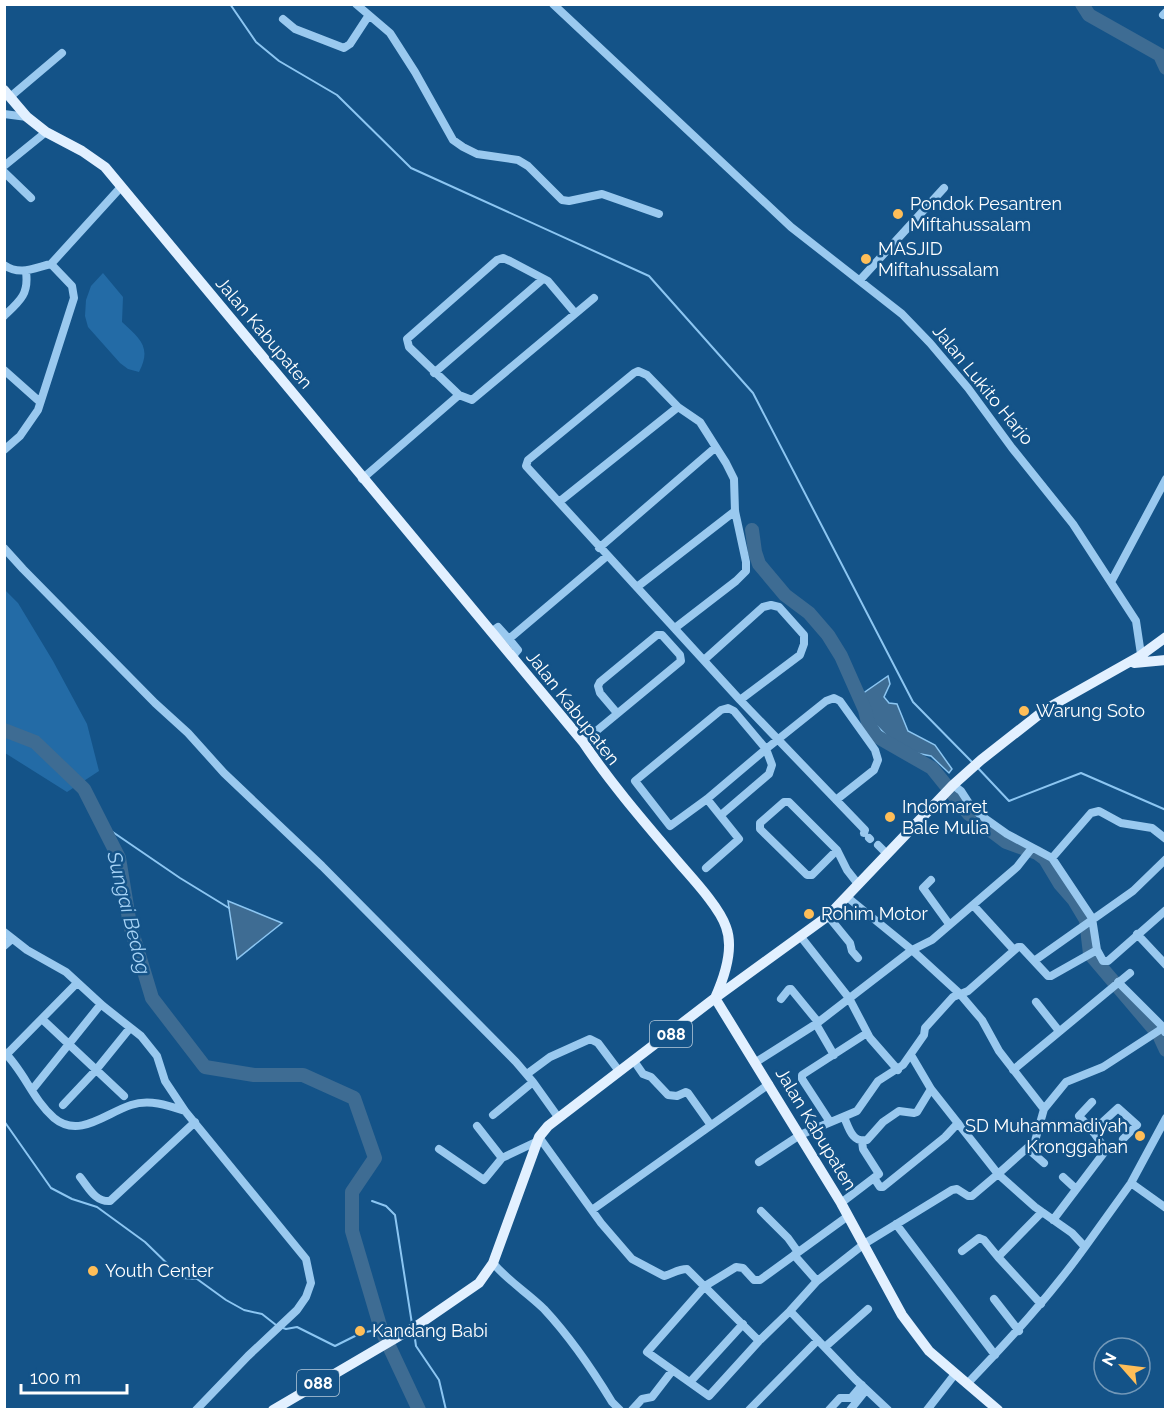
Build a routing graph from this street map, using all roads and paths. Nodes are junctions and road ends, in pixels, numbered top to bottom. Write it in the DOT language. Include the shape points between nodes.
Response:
graph roads {
  1 [pos="356,4"];
  2 [pos="553,4"];
  3 [pos="369,15"];
  4 [pos="283,19"];
  5 [pos="62,53"];
  6 [pos="7,94"];
  7 [pos="4,114"];
  8 [pos="27,117"];
  9 [pos="46,132"];
  10 [pos="4,166"];
  11 [pos="4,171"];
  12 [pos="121,187"];
  13 [pos="944,188"];
  14 [pos="31,198"];
  15 [pos="659,214"];
  16 [pos="51,264"];
  17 [pos="4,265"];
  18 [pos="26,272"];
  19 [pos="543,279"];
  20 [pos="860,280"];
  21 [pos="594,298"];
  22 [pos="575,314"];
  23 [pos="4,316"];
  24 [pos="4,370"];
  25 [pos="434,373"];
  26 [pos="459,395"];
  27 [pos="40,402"];
  28 [pos="678,407"];
  29 [pos="717,447"];
  30 [pos="4,450"];
  31 [pos="362,478"];
  32 [pos="1166,479"];
  33 [pos="559,502"];
  34 [pos="735,511"];
  35 [pos="4,548"];
  36 [pos="599,548"];
  37 [pos="607,556"];
  38 [pos="1111,582"];
  39 [pos="637,588"];
  40 [pos="675,628"];
  41 [pos="491,632"];
  42 [pos="1166,637"];
  43 [pos="509,639"];
  44 [pos="512,657"];
  45 [pos="1141,658"];
  46 [pos="704,660"];
  47 [pos="1166,660"];
  48 [pos="740,700"];
  49 [pos="617,713"];
  50 [pos="779,740"];
  51 [pos="583,742"];
  52 [pos="766,749"];
  53 [pos="953,784"];
  54 [pos="707,799"];
  55 [pos="836,800"];
  56 [pos="721,815"];
  57 [pos="868,836"];
  58 [pos="1166,839"];
  59 [pos="878,845"];
  60 [pos="1032,849"];
  61 [pos="837,850"];
  62 [pos="887,854"];
  63 [pos="1052,858"];
  64 [pos="1166,859"];
  65 [pos="706,868"];
  66 [pos="931,880"];
  67 [pos="858,884"];
  68 [pos="847,897"];
  69 [pos="973,904"];
  70 [pos="1166,910"];
  71 [pos="828,916"];
  72 [pos="1092,918"];
  73 [pos="949,924"];
  74 [pos="4,932"];
  75 [pos="1137,934"];
  76 [pos="801,937"];
  77 [pos="12,939"];
  78 [pos="4,946"];
  79 [pos="912,950"];
  80 [pos="1014,950"];
  81 [pos="1095,951"];
  82 [pos="858,958"];
  83 [pos="1034,961"];
  84 [pos="1166,965"];
  85 [pos="1130,973"];
  86 [pos="1118,982"];
  87 [pos="77,983"];
  88 [pos="959,993"];
  89 [pos="715,998"];
  90 [pos="849,998"];
  91 [pos="781,999"];
  92 [pos="1036,1002"];
  93 [pos="101,1004"];
  94 [pos="42,1019"];
  95 [pos="817,1023"];
  96 [pos="130,1028"];
  97 [pos="1165,1029"];
  98 [pos="1059,1031"];
  99 [pos="867,1034"];
  100 [pos="68,1046"];
  101 [pos="6,1053"];
  102 [pos="911,1054"];
  103 [pos="834,1055"];
  104 [pos="634,1061"];
  105 [pos="756,1062"];
  106 [pos="96,1070"];
  107 [pos="898,1070"];
  108 [pos="1013,1070"];
  109 [pos="620,1071"];
  110 [pos="526,1074"];
  111 [pos="533,1082"];
  112 [pos="769,1084"];
  113 [pos="931,1089"];
  114 [pos="32,1090"];
  115 [pos="124,1096"];
  116 [pos="1092,1102"];
  117 [pos="63,1105"];
  118 [pos="1044,1109"];
  119 [pos="185,1111"];
  120 [pos="493,1116"];
  121 [pos="558,1117"];
  122 [pos="844,1117"];
  123 [pos="1166,1118"];
  124 [pos="195,1122"];
  125 [pos="830,1122"];
  126 [pos="958,1123"];
  127 [pos="710,1124"];
  128 [pos="477,1126"];
  129 [pos="1093,1131"];
  130 [pos="801,1135"];
  131 [pos="538,1139"];
  132 [pos="1123,1139"];
  133 [pos="862,1141"];
  134 [pos="1028,1148"];
  135 [pos="439,1149"];
  136 [pos="502,1158"];
  137 [pos="759,1162"];
  138 [pos="1044,1163"];
  139 [pos="998,1174"];
  140 [pos="80,1177"];
  141 [pos="1063,1177"];
  142 [pos="874,1178"];
  143 [pos="1131,1183"];
  144 [pos="1076,1189"];
  145 [pos="841,1203"];
  146 [pos="1166,1208"];
  147 [pos="592,1210"];
  148 [pos="761,1211"];
  149 [pos="1042,1212"];
  150 [pos="848,1216"];
  151 [pos="1053,1220"];
  152 [pos="896,1224"];
  153 [pos="864,1244"];
  154 [pos="1085,1247"];
  155 [pos="962,1251"];
  156 [pos="796,1254"];
  157 [pos="998,1257"];
  158 [pos="493,1263"];
  159 [pos="817,1281"];
  160 [pos="705,1286"];
  161 [pos="994,1299"];
  162 [pos="1041,1304"];
  163 [pos="868,1309"];
  164 [pos="790,1311"];
  165 [pos="743,1324"];
  166 [pos="1019,1331"];
  167 [pos="759,1341"];
  168 [pos="821,1344"];
  169 [pos="995,1355"];
  170 [pos="672,1371"];
  171 [pos="955,1374"];
  172 [pos="691,1381"];
  173 [pos="967,1384"];
  174 [pos="864,1388"];
  175 [pos="196,1410"];
  176 [pos="273,1410"];
  177 [pos="620,1410"];
  178 [pos="632,1410"];
  179 [pos="749,1410"];
  180 [pos="829,1410"];
  181 [pos="850,1410"];
  182 [pos="888,1410"];
  183 [pos="927,1410"];
  184 [pos="998,1410"];
  1 -- 3 [label="street"];
  2 -- 20 [label="street, Jalan Lukito Harjo" via="791,227"];
  3 -- 4 [label="street" via="344,48 295,29"];
  3 -- 15 [label="street" via="390,33 457,144 477,154 519,159 562,200 602,194"];
  5 -- 6 [label="street"];
  6 -- 8 [label="main road, Jalan Kabupaten"];
  7 -- 8 [label="street"];
  8 -- 9 [label="main road, Jalan Kabupaten"];
  9 -- 10 [label="street"];
  9 -- 12 [label="main road, Jalan Kabupaten" via="82,151 105,168"];
  11 -- 14 [label="street"];
  12 -- 16 [label="street"];
  12 -- 31 [label="main road, Jalan Kabupaten"];
  13 -- 20 [label="street"];
  16 -- 18 [label="street"];
  16 -- 27 [label="street" via="72,286 74,298"];
  17 -- 18 [label="street"];
  18 -- 23 [label="street" via="26,292"];
  19 -- 22 [label="street"];
  19 -- 25 [label="street"];
  19 -- 25 [label="street" via="503,258 497,260 428,318 406,342"];
  20 -- 38 [label="street, Jalan Lukito Harjo" via="902,314 968,388 1073,524"];
  21 -- 22 [label="street"];
  22 -- 26 [label="street" via="472,400"];
  24 -- 27 [label="street"];
  25 -- 26 [label="street"];
  26 -- 31 [label="street"];
  27 -- 30 [label="street" via="33,420"];
  28 -- 29 [label="street" via="700,422"];
  28 -- 33 [label="street"];
  28 -- 33 [label="street" via="647,375 634,373 526,463 532,475"];
  29 -- 34 [label="street" via="734,479"];
  29 -- 36 [label="street"];
  31 -- 41 [label="main road, Jalan Kabupaten"];
  32 -- 38 [label="street"];
  33 -- 36 [label="street"];
  34 -- 39 [label="street"];
  34 -- 40 [label="street" via="746,571"];
  35 -- 110 [label="street"];
  36 -- 37 [label="street"];
  37 -- 39 [label="street"];
  37 -- 43 [label="street"];
  38 -- 45 [label="street, Jalan Lukito Harjo" via="1136,621"];
  39 -- 40 [label="street"];
  40 -- 46 [label="street"];
  41 -- 43 [label="street" via="498,627"];
  41 -- 44 [label="main road, Jalan Kabupaten"];
  42 -- 45 [label="main road"];
  43 -- 44 [label="street" via="518,650"];
  44 -- 51 [label="main road, Jalan Kabupaten"];
  45 -- 47 [label="main road"];
  45 -- 53 [label="main road, 088" via="1046,709"];
  46 -- 48 [label="street"];
  46 -- 48 [label="street" via="763,607 779,607 804,635 800,655"];
  48 -- 50 [label="street"];
  49 -- 49 [label="street" via="600,693 600,682 657,635 662,635 681,661"];
  49 -- 51 [label="street"];
  50 -- 52 [label="street"];
  50 -- 55 [label="street"];
  50 -- 55 [label="street" via="826,701 840,701 879,760 874,770"];
  51 -- 89 [label="main road, Jalan Kabupaten" via="608,779 726,925 727,958"];
  52 -- 54 [label="street"];
  52 -- 54 [label="street" via="728,708 635,781 670,826"];
  52 -- 56 [label="street" via="772,765 769,774"];
  53 -- 60 [label="street" via="976,812"];
  53 -- 62 [label="main road, 088"];
  54 -- 56 [label="street"];
  55 -- 57 [label="street"];
  56 -- 65 [label="street" via="739,839"];
  58 -- 63 [label="street" via="1152,828 1121,823 1096,812"];
  59 -- 62 [label="street"];
  60 -- 63 [label="street"];
  60 -- 69 [label="street"];
  61 -- 61 [label="street" via="812,876 807,875 759,826 787,801"];
  61 -- 67 [label="street"];
  62 -- 67 [label="main road, 088"];
  63 -- 72 [label="street"];
  64 -- 72 [label="street" via="1133,891"];
  66 -- 73 [label="street" via="923,888"];
  67 -- 68 [label="main road, 088"];
  68 -- 71 [label="main road, 088"];
  68 -- 79 [label="street"];
  69 -- 73 [label="street"];
  69 -- 80 [label="street"];
  70 -- 75 [label="street"];
  71 -- 76 [label="main road, 088"];
  71 -- 82 [label="street"];
  72 -- 81 [label="street"];
  72 -- 83 [label="street"];
  73 -- 79 [label="street" via="932,940"];
  74 -- 77 [label="street"];
  75 -- 81 [label="street" via="1106,962"];
  75 -- 84 [label="street"];
  76 -- 89 [label="main road, 088"];
  76 -- 90 [label="street"];
  77 -- 78 [label="street"];
  77 -- 87 [label="street"];
  79 -- 88 [label="street"];
  79 -- 90 [label="street"];
  80 -- 83 [label="street" via="1021,947"];
  80 -- 88 [label="street" via="968,990"];
  81 -- 83 [label="street" via="1052,976 1046,975"];
  85 -- 86 [label="street"];
  86 -- 97 [label="street"];
  86 -- 98 [label="street"];
  87 -- 93 [label="street"];
  87 -- 94 [label="street"];
  88 -- 102 [label="street" via="929,1022"];
  88 -- 108 [label="street" via="982,1020"];
  89 -- 104 [label="main road, 088"];
  89 -- 105 [label="main road, Jalan Kabupaten"];
  90 -- 95 [label="street"];
  90 -- 99 [label="street"];
  91 -- 95 [label="street" via="791,989"];
  92 -- 98 [label="street"];
  93 -- 96 [label="street"];
  93 -- 100 [label="street"];
  94 -- 100 [label="street"];
  94 -- 101 [label="street"];
  95 -- 103 [label="street"];
  95 -- 105 [label="street"];
  96 -- 106 [label="street"];
  96 -- 119 [label="street" via="157,1056 165,1081"];
  97 -- 118 [label="street" via="1103,1066 1066,1082"];
  98 -- 108 [label="street"];
  99 -- 103 [label="street"];
  99 -- 107 [label="street"];
  100 -- 106 [label="street"];
  100 -- 114 [label="street"];
  101 -- 114 [label="street"];
  102 -- 107 [label="street"];
  102 -- 113 [label="street"];
  103 -- 125 [label="street" via="802,1076"];
  104 -- 109 [label="main road, 088"];
  104 -- 127 [label="street" via="668,1095 688,1093"];
  105 -- 112 [label="main road, Jalan Kabupaten"];
  106 -- 115 [label="street"];
  106 -- 117 [label="street"];
  107 -- 122 [label="street" via="878,1082 857,1111"];
  108 -- 118 [label="street"];
  109 -- 110 [label="street" via="598,1043 590,1040 550,1057"];
  109 -- 121 [label="main road, 088"];
  110 -- 111 [label="street"];
  111 -- 120 [label="street"];
  111 -- 121 [label="street"];
  112 -- 127 [label="street"];
  112 -- 130 [label="main road, Jalan Kabupaten"];
  113 -- 126 [label="street"];
  113 -- 133 [label="street" via="916,1113 899,1111"];
  114 -- 119 [label="street" via="55,1119 68,1126 87,1125 140,1103 166,1104"];
  116 -- 129 [label="street" via="1078,1116"];
  118 -- 134 [label="street" via="1037,1139"];
  119 -- 124 [label="street"];
  121 -- 131 [label="main road, 088"];
  122 -- 125 [label="street"];
  122 -- 133 [label="street" via="852,1135"];
  123 -- 143 [label="street"];
  124 -- 140 [label="street" via="110,1201 97,1198"];
  124 -- 175 [label="street" via="306,1259 311,1282 297,1310"];
  125 -- 130 [label="street"];
  126 -- 139 [label="street"];
  126 -- 142 [label="street" via="883,1187"];
  127 -- 147 [label="street"];
  128 -- 136 [label="street"];
  129 -- 132 [label="street" via="1118,1108 1137,1125"];
  129 -- 144 [label="street" via="1106,1150"];
  130 -- 137 [label="street"];
  130 -- 145 [label="main road, Jalan Kabupaten"];
  131 -- 136 [label="street"];
  131 -- 147 [label="street"];
  131 -- 158 [label="main road, 088"];
  133 -- 142 [label="street" via="879,1172"];
  134 -- 138 [label="street"];
  134 -- 139 [label="street"];
  135 -- 136 [label="street" via="484,1180"];
  139 -- 149 [label="street"];
  139 -- 152 [label="street" via="972,1196 952,1190"];
  141 -- 144 [label="street"];
  142 -- 145 [label="street"];
  143 -- 146 [label="street"];
  143 -- 154 [label="street"];
  144 -- 151 [label="street"];
  145 -- 150 [label="main road, Jalan Kabupaten"];
  147 -- 160 [label="street" via="632,1259 664,1276 687,1269"];
  148 -- 156 [label="street" via="788,1238"];
  149 -- 151 [label="street"];
  149 -- 157 [label="street"];
  150 -- 153 [label="main road, Jalan Kabupaten"];
  150 -- 156 [label="street"];
  151 -- 154 [label="street"];
  152 -- 153 [label="street"];
  152 -- 169 [label="street"];
  153 -- 159 [label="street"];
  153 -- 171 [label="main road, Jalan Kabupaten" via="902,1315 929,1351"];
  154 -- 162 [label="street"];
  155 -- 157 [label="street" via="979,1238"];
  156 -- 159 [label="street"];
  156 -- 160 [label="street" via="760,1280 736,1267"];
  157 -- 162 [label="street"];
  158 -- 176 [label="main road, 088" via="479,1283 418,1325"];
  158 -- 177 [label="street" via="569,1337"];
  159 -- 164 [label="street"];
  160 -- 165 [label="street"];
  160 -- 170 [label="street" via="647,1350 647,1354"];
  161 -- 166 [label="street"];
  162 -- 166 [label="street"];
  163 -- 168 [label="street"];
  164 -- 167 [label="street"];
  164 -- 168 [label="street"];
  165 -- 167 [label="street"];
  165 -- 172 [label="street"];
  166 -- 169 [label="street"];
  167 -- 172 [label="street" via="711,1395"];
  168 -- 174 [label="street"];
  168 -- 179 [label="street"];
  169 -- 173 [label="street"];
  170 -- 172 [label="street"];
  170 -- 178 [label="street" via="652,1397 642,1399"];
  171 -- 173 [label="main road, Jalan Kabupaten"];
  171 -- 183 [label="street"];
  173 -- 184 [label="main road, Jalan Kabupaten"];
  174 -- 180 [label="street" via="850,1398 840,1398"];
  174 -- 181 [label="street"];
  174 -- 182 [label="street"];
}
